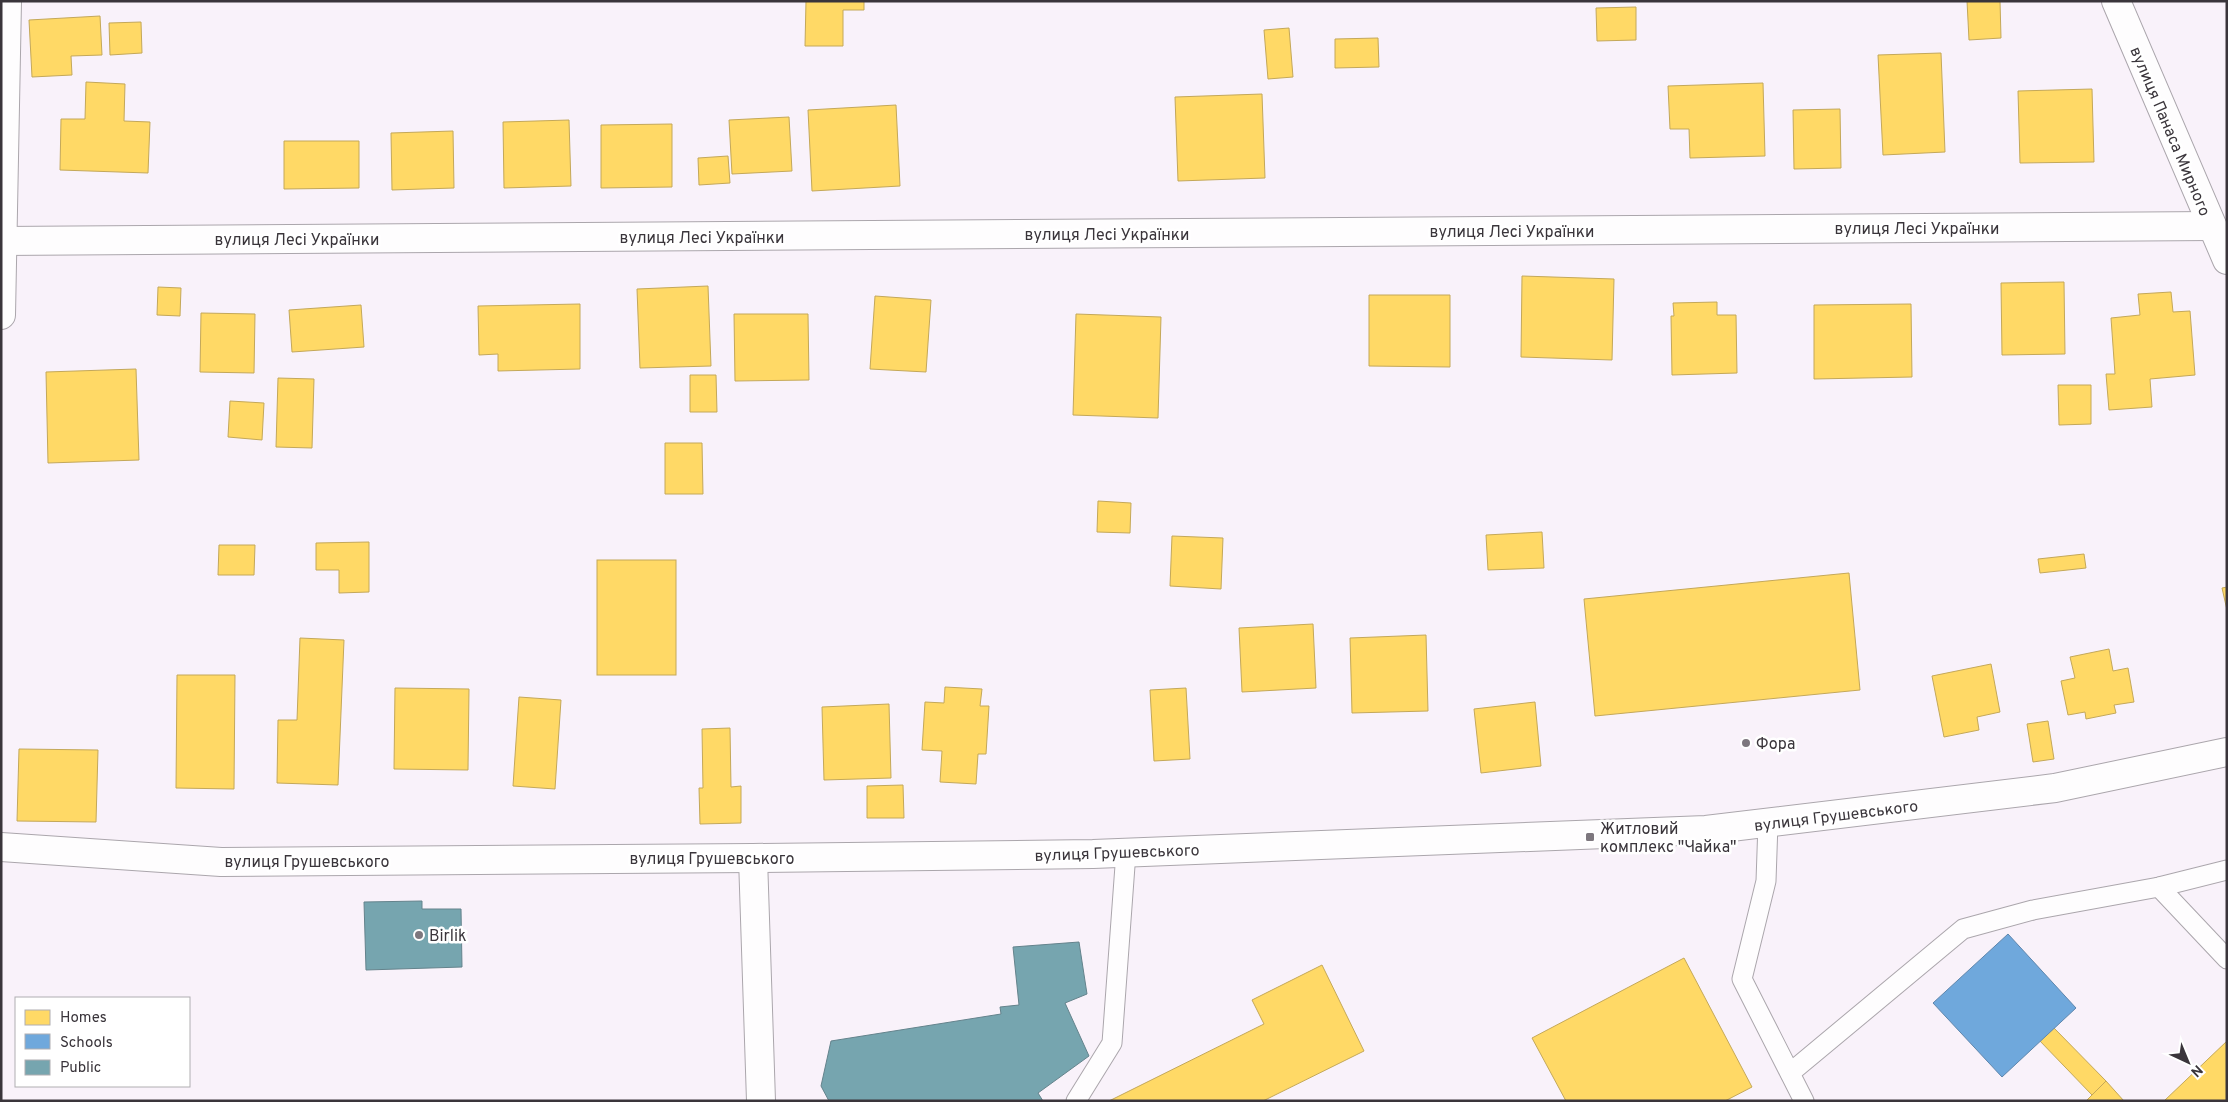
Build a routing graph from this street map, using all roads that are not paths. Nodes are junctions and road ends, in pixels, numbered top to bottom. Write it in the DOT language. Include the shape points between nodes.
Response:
graph roads {
  1 [pos="6,1"];
  2 [pos="2116,1"];
  3 [pos="2212,226"];
  4 [pos="2,241"];
  5 [pos="2227,260"];
  6 [pos="1,315"];
  7 [pos="2227,752"];
  8 [pos="1768,823"];
  9 [pos="1,847"];
  10 [pos="1126,852"];
  11 [pos="753,858"];
  12 [pos="2227,870"];
  13 [pos="2159,887"];
  14 [pos="2227,959"];
  15 [pos="1790,1073"];
  16 [pos="760,1101"];
  17 [pos="1076,1101"];
  18 [pos="1804,1101"];
  1 -- 4 [label="street"];
  2 -- 3 [label="street, вулиця Панаса Мирного"];
  3 -- 4 [label="street, вулиця Лесі Українки"];
  3 -- 5 [label="street, вулиця Панаса Мирного"];
  4 -- 6 [label="street"];
  7 -- 8 [label="street, вулиця Грушевського" via="2055,788"];
  8 -- 10 [label="street, вулиця Грушевського" via="1706,830"];
  8 -- 15 [label="lane" via="1766,882 1742,979"];
  9 -- 11 [label="street, вулиця Грушевського" via="221,862"];
  10 -- 11 [label="street, вулиця Грушевського"];
  10 -- 17 [label="lane" via="1112,1043"];
  11 -- 16 [label="street"];
  12 -- 13 [label="lane"];
  13 -- 14 [label="lane"];
  13 -- 15 [label="lane" via="2033,910 1963,929"];
  15 -- 18 [label="lane"];
}
